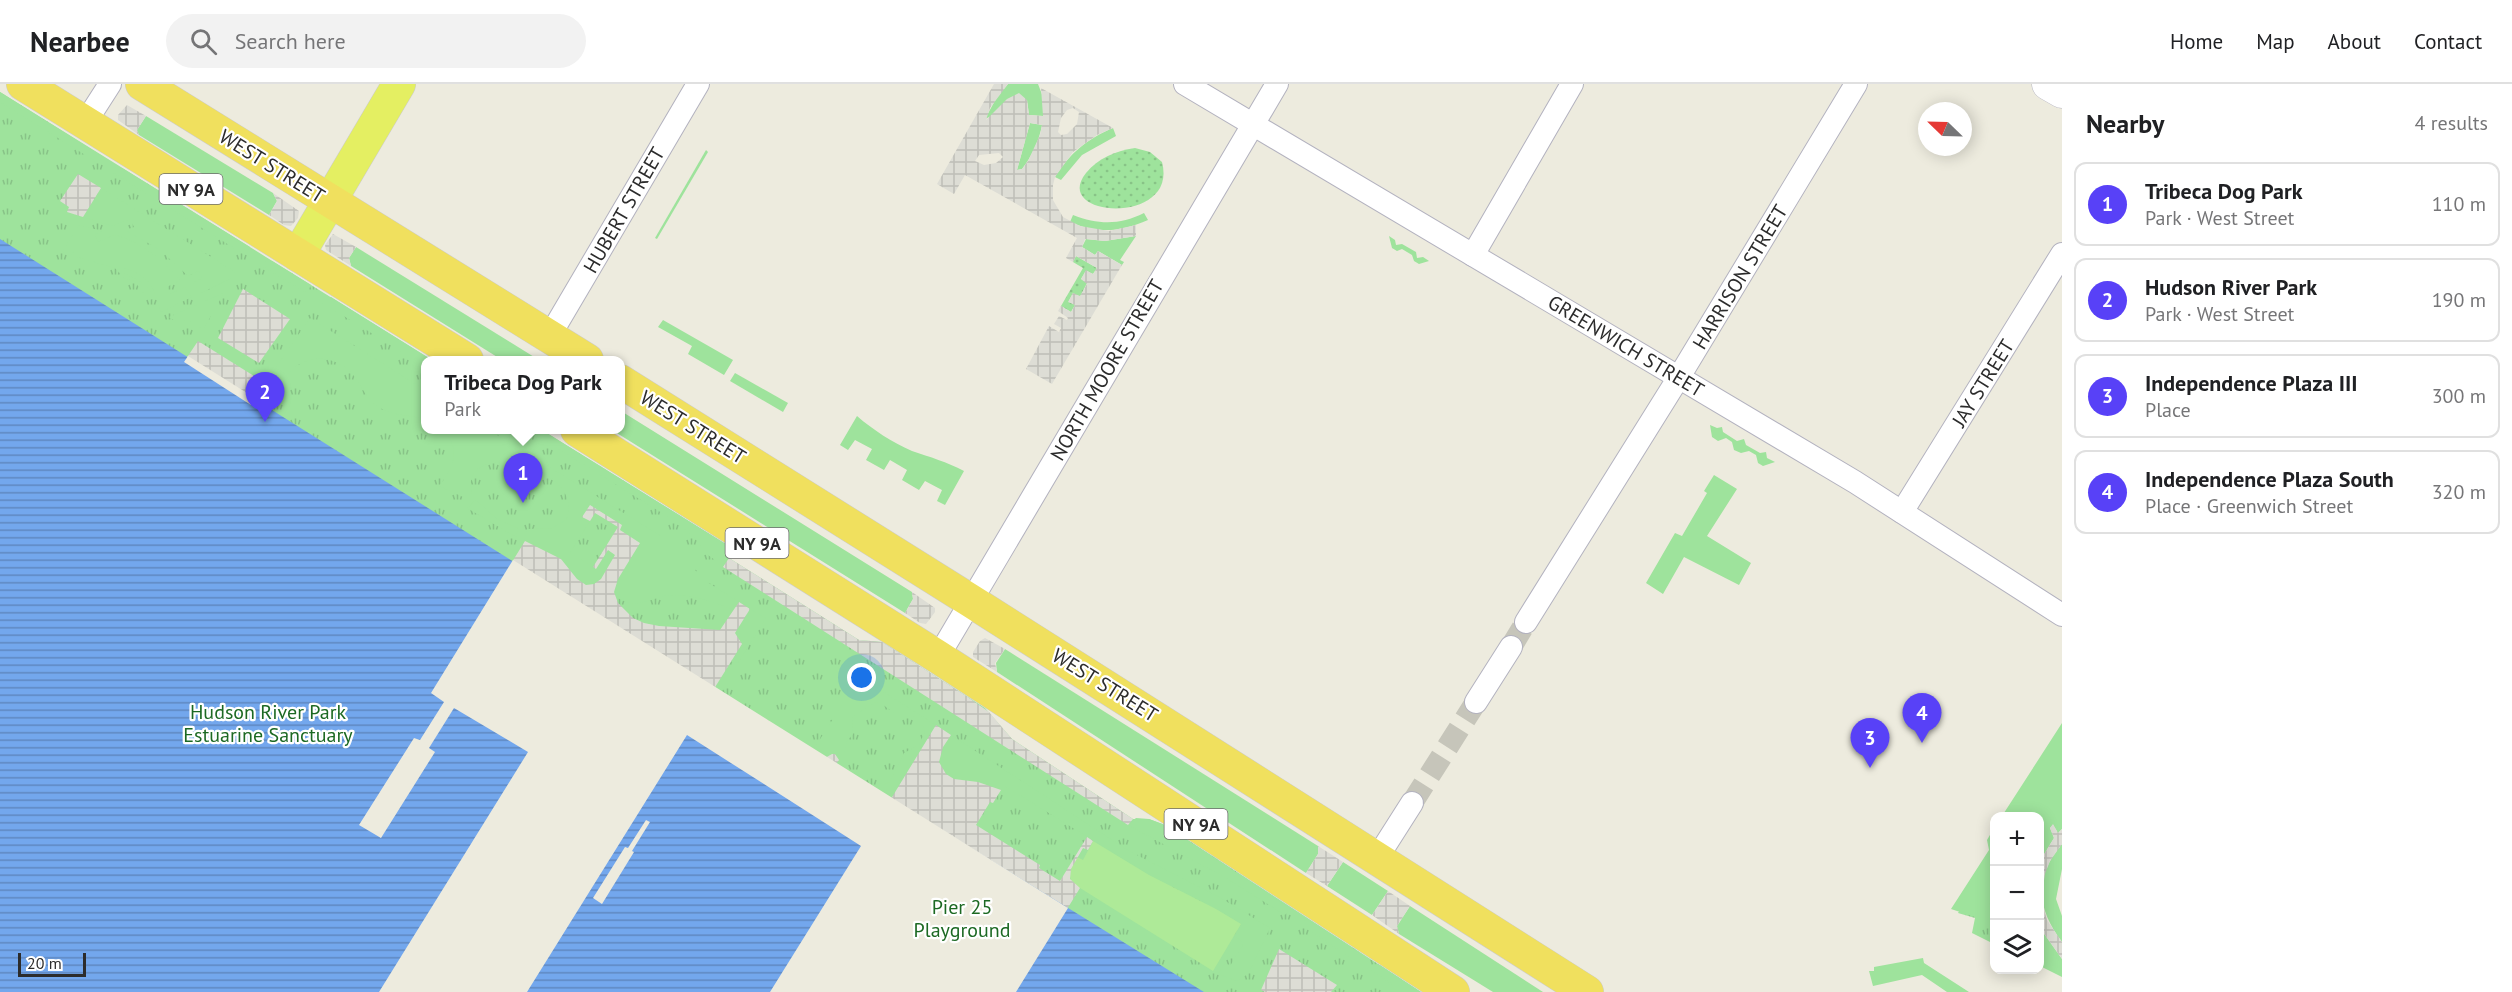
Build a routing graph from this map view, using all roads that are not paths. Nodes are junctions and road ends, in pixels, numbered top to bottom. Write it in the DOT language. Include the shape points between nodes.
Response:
graph roads {
  1 [pos="23,84"];
  2 [pos="110,84"];
  3 [pos="142,84"];
  4 [pos="399,84"];
  5 [pos="698,84"];
  6 [pos="1185,84"];
  7 [pos="1277,84"];
  8 [pos="1572,84"];
  9 [pos="1856,84"];
  10 [pos="2048,84"];
  11 [pos="2062,92"];
  12 [pos="86,123"];
  13 [pos="1253,124"];
  14 [pos="330,202"];
  15 [pos="2062,254"];
  16 [pos="298,255"];
  17 [pos="1473,255"];
  18 [pos="549,337"];
  19 [pos="461,356"];
  20 [pos="580,356"];
  21 [pos="1679,377"];
  22 [pos="625,384"];
  23 [pos="585,434"];
  24 [pos="1902,512"];
  25 [pos="971,601"];
  26 [pos="2062,615"];
  27 [pos="1526,622"];
  28 [pos="1511,647"];
  29 [pos="938,657"];
  30 [pos="1476,702"];
  31 [pos="1412,803"];
  32 [pos="1377,858"];
  33 [pos="1453,992"];
  34 [pos="1587,992"];
  1 -- 12 [label="highway, NY 9A"];
  2 -- 12 [label="street"];
  3 -- 14 [label="highway, WEST STREET"];
  4 -- 14 [label="main road"];
  5 -- 18 [label="street, HUBERT STREET"];
  6 -- 13 [label="street, GREENWICH STREET"];
  7 -- 13 [label="street, NORTH MOORE STREET"];
  8 -- 17 [label="street"];
  9 -- 21 [label="street, HARRISON STREET"];
  10 -- 11 [label="main road"];
  12 -- 16 [label="highway, NY 9A"];
  13 -- 17 [label="street, GREENWICH STREET"];
  13 -- 25 [label="street, NORTH MOORE STREET"];
  14 -- 16 [label="main road"];
  14 -- 18 [label="highway, WEST STREET"];
  15 -- 24 [label="street, JAY STREET"];
  16 -- 19 [label="highway, NY 9A"];
  17 -- 21 [label="street, GREENWICH STREET"];
  18 -- 20 [label="highway, WEST STREET"];
  21 -- 24 [label="street, GREENWICH STREET"];
  21 -- 27 [label="street, HARRISON STREET"];
  22 -- 25 [label="highway, WEST STREET"];
  23 -- 29 [label="highway, NY 9A"];
  24 -- 26 [label="street, GREENWICH STREET"];
  25 -- 29 [label="street, NORTH MOORE STREET"];
  25 -- 32 [label="highway, WEST STREET"];
  28 -- 30 [label="street"];
  29 -- 33 [label="highway, NY 9A"];
  31 -- 32 [label="street"];
  32 -- 34 [label="highway, WEST STREET"];
}
